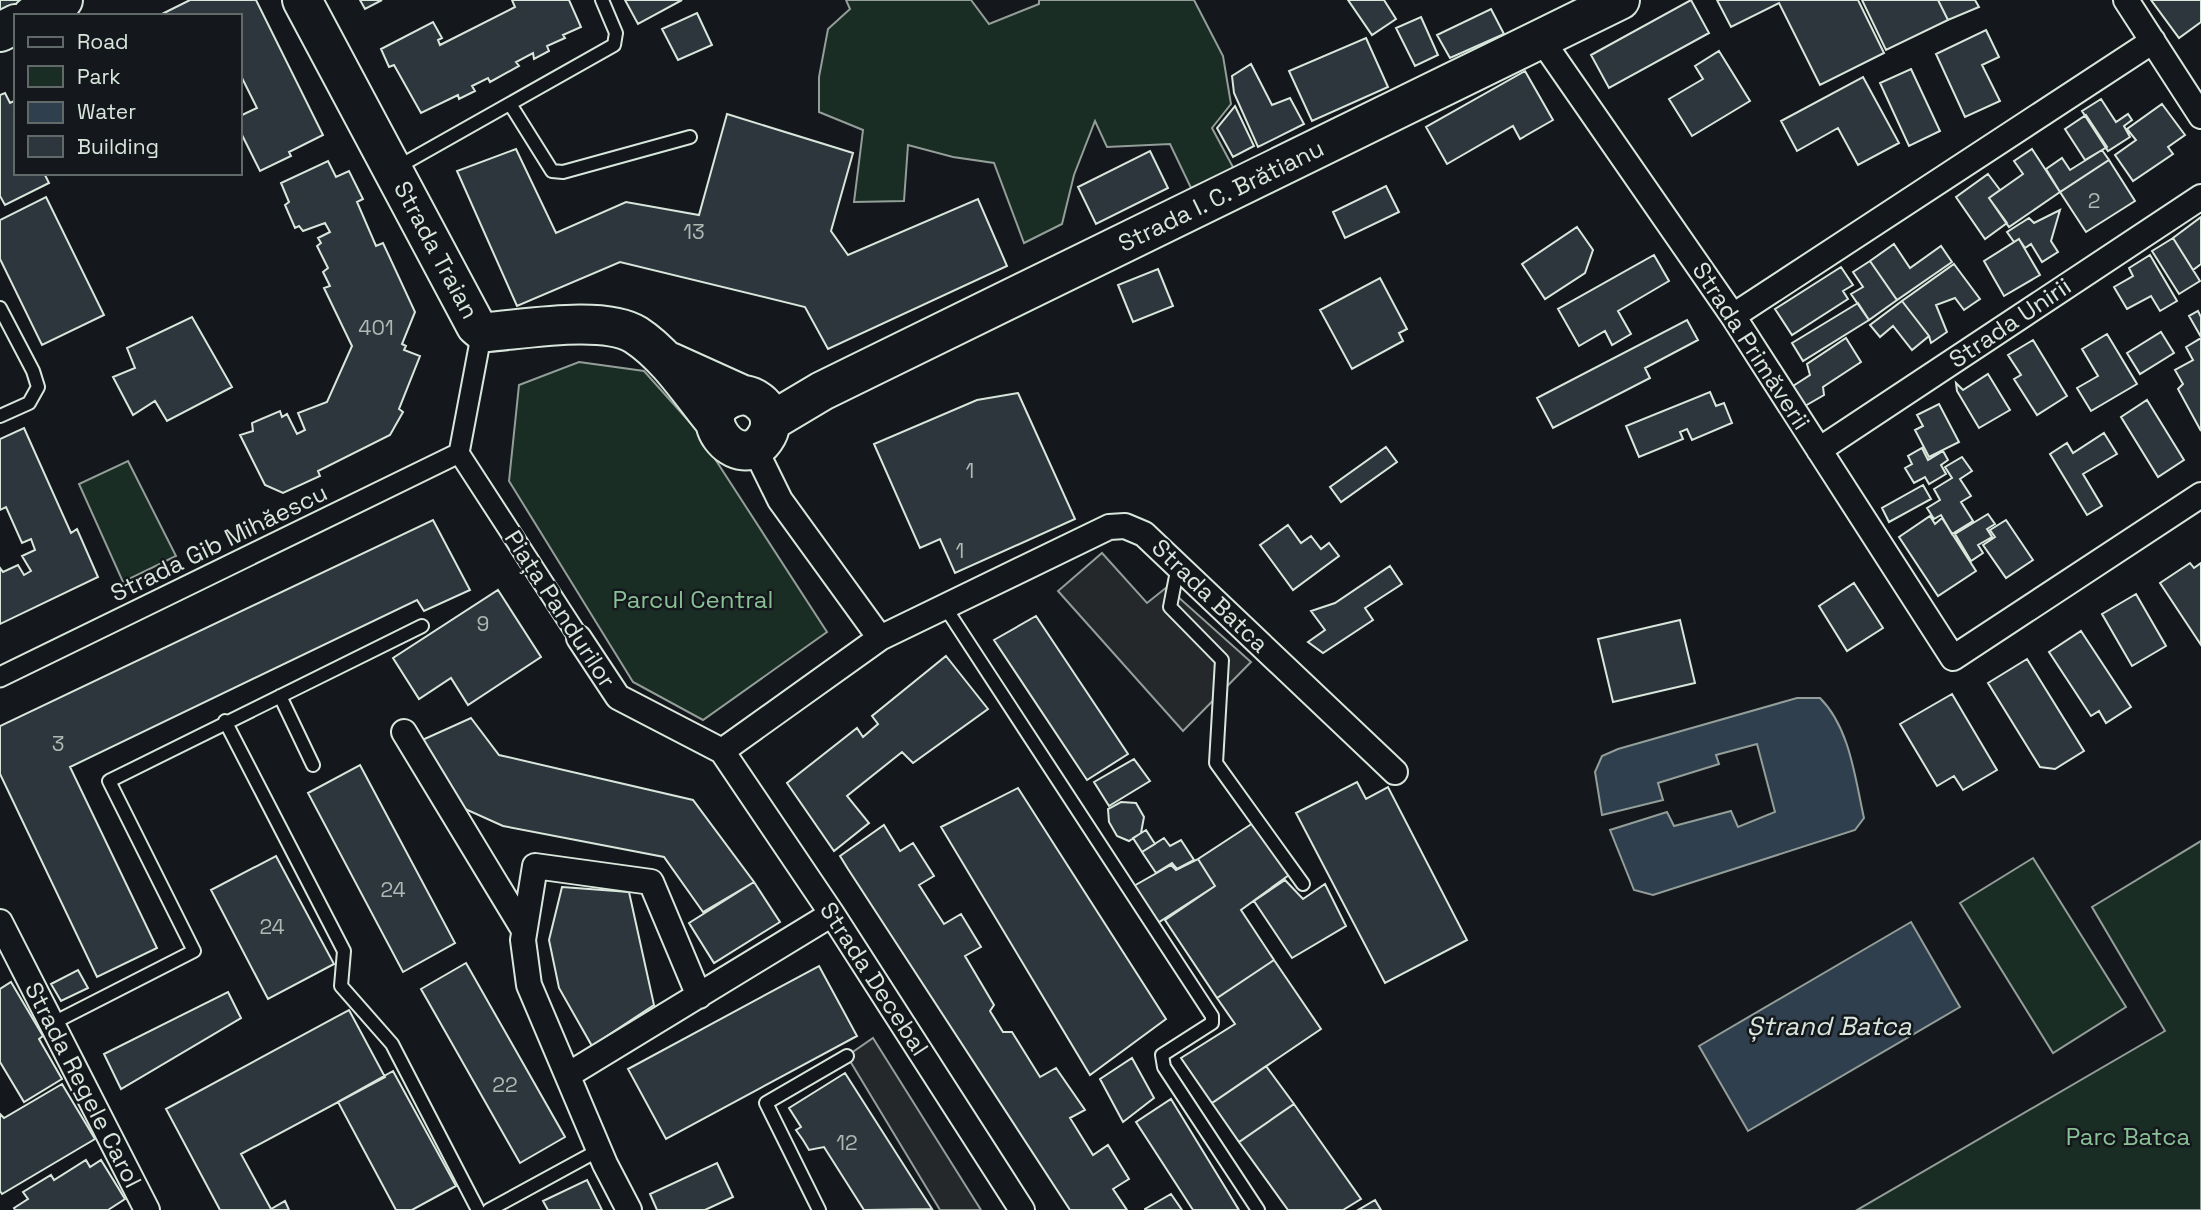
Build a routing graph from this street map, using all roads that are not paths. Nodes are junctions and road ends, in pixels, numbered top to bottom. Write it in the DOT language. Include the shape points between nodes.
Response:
graph roads {
  1 [pos="63,0"];
  2 [pos="302,0"];
  3 [pos="602,0"];
  4 [pos="1620,0"];
  5 [pos="2126,0"];
  6 [pos="36,14"];
  7 [pos="1541,39"];
  8 [pos="2153,41"];
  9 [pos="510,104"];
  10 [pos="2198,106"];
  11 [pos="690,137"];
  12 [pos="393,170"];
  13 [pos="2201,197"];
  14 [pos="0,308"];
  15 [pos="1733,316"];
  16 [pos="482,331"];
  17 [pos="662,358"];
  18 [pos="755,415"];
  19 [pos="0,416"];
  20 [pos="1819,450"];
  21 [pos="459,453"];
  22 [pos="2201,495"];
  23 [pos="1178,566"];
  24 [pos="945,607"];
  25 [pos="422,626"];
  26 [pos="579,638"];
  27 [pos="880,638"];
  28 [pos="0,677"];
  29 [pos="280,696"];
  30 [pos="225,722"];
  31 [pos="404,732"];
  32 [pos="722,751"];
  33 [pos="313,765"];
  34 [pos="1395,772"];
  35 [pos="1303,884"];
  36 [pos="832,914"];
  37 [pos="0,922"];
  38 [pos="524,930"];
  39 [pos="699,996"];
  40 [pos="52,1023"];
  41 [pos="846,1056"];
  42 [pos="568,1075"];
  43 [pos="599,1150"];
  44 [pos="147,1210"];
  45 [pos="478,1210"];
  46 [pos="489,1210"];
  47 [pos="629,1210"];
  48 [pos="819,1210"];
  49 [pos="1022,1210"];
  50 [pos="1258,1210"];
  1 -- 6 [label="main road"];
  2 -- 12 [label="main road, Strada Traian"];
  3 -- 9 [label="lane" via="616,33 614,45"];
  4 -- 7 [label="main road, Strada I. C. Brătianu"];
  5 -- 8 [label="street"];
  7 -- 15 [label="street, Strada Primăverii"];
  7 -- 18 [label="main road, Strada I. C. Brătianu" via="822,391"];
  8 -- 10 [label="street"];
  8 -- 15 [label="street"];
  9 -- 11 [label="lane" via="552,171 563,172"];
  9 -- 12 [label="lane"];
  12 -- 16 [label="main road, Strada Traian"];
  13 -- 20 [label="street, Strada Unirii"];
  14 -- 19 [label="lane" via="38,387 29,403"];
  15 -- 20 [label="street, Strada Primăverii"];
  16 -- 17 [label="main road, Strada Traian" via="590,324 613,327 636,335"];
  16 -- 21 [label="street"];
  17 -- 18 [label="main road"];
  17 -- 18 [label="main road, Strada Traian" via="731,447 747,449"];
  18 -- 27 [label="street" via="780,500"];
  20 -- 22 [label="street, Strada Primăverii" via="1953,658"];
  21 -- 26 [label="street, Piața Pandurilor"];
  21 -- 28 [label="street, Strada Gib Mihăescu"];
  23 -- 24 [label="street, Strada Batca" via="1144,534 1125,526 1109,527"];
  23 -- 34 [label="street, Strada Batca"];
  23 -- 35 [label="lane" via="1170,607 1222,660 1216,763"];
  24 -- 27 [label="street, Strada Batca"];
  24 -- 50 [label="lane" via="1212,1016 1212,1023 1162,1055 1164,1067"];
  25 -- 29 [label="lane"];
  26 -- 32 [label="street, Piața Pandurilor" via="618,698"];
  27 -- 32 [label="street"];
  29 -- 30 [label="lane"];
  29 -- 33 [label="lane"];
  30 -- 40 [label="lane" via="108,781 194,951"];
  30 -- 45 [label="lane" via="344,951 341,986 392,1044"];
  31 -- 38 [label="street"];
  32 -- 36 [label="street, Strada Decebal"];
  36 -- 39 [label="street"];
  36 -- 49 [label="street, Strada Decebal"];
  37 -- 40 [label="street, Strada Regele Carol"];
  38 -- 39 [label="street" via="535,866 651,882"];
  38 -- 42 [label="street" via="529,985"];
  39 -- 42 [label="street"];
  40 -- 44 [label="street, Strada Regele Carol"];
  41 -- 48 [label="lane" via="766,1103"];
  42 -- 43 [label="street"];
  43 -- 46 [label="lane"];
  43 -- 47 [label="street"];
}
